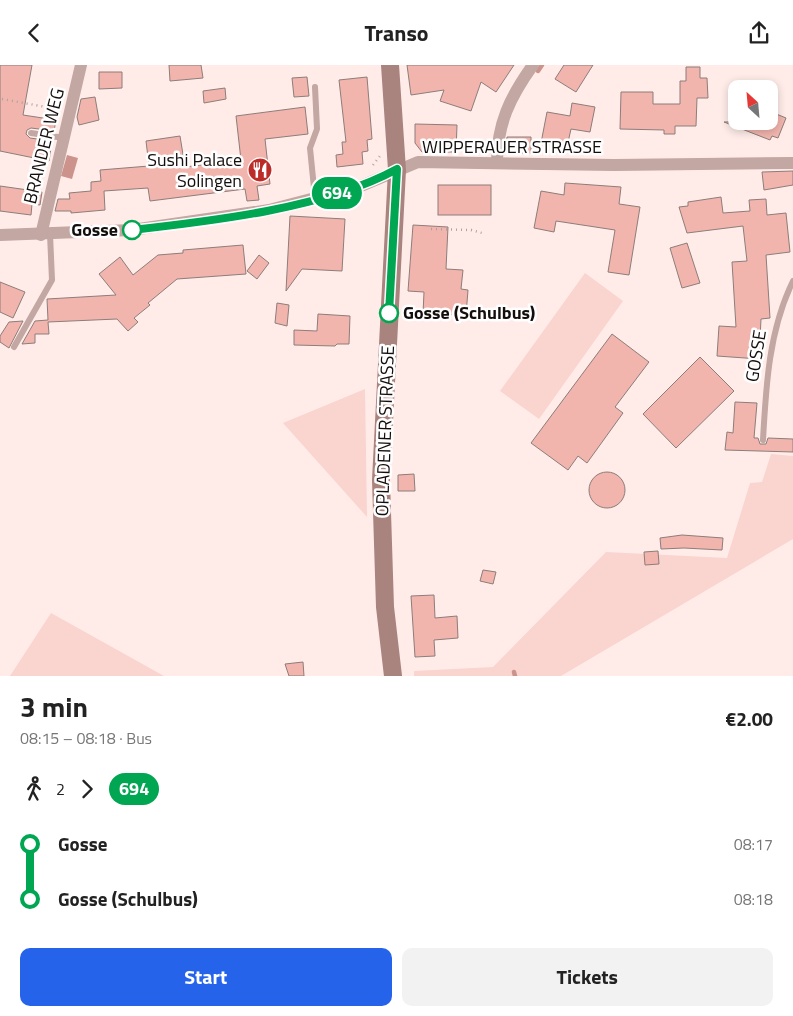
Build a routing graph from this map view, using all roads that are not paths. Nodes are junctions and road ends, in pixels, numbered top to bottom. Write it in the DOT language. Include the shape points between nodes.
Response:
graph roads {
  1 [pos="82,65"];
  2 [pos="390,65"];
  3 [pos="533,65"];
  4 [pos="315,87"];
  5 [pos="31,133"];
  6 [pos="64,138"];
  7 [pos="496,163"];
  8 [pos="793,163"];
  9 [pos="397,169"];
  10 [pos="315,199"];
  11 [pos="46,234"];
  12 [pos="0,235"];
  13 [pos="793,281"];
  14 [pos="14,347"];
  15 [pos="763,439"];
  16 [pos="393,676"];
  1 -- 6 [label="street, BRANDER WEG"];
  2 -- 9 [label="main road, OPLADENER STRASSE"];
  3 -- 7 [label="street" via="505,113 497,140"];
  4 -- 10 [label="lane" via="317,129 310,147"];
  5 -- 6 [label="lane"];
  6 -- 11 [label="street, BRANDER WEG"];
  7 -- 8 [label="street, WIPPERAUER STRASSE"];
  7 -- 9 [label="street, WIPPERAUER STRASSE" via="418,162"];
  9 -- 10 [label="street, WIPPERAUER STRASSE" via="373,183"];
  9 -- 16 [label="main road, OPLADENER STRASSE" via="381,480 385,607"];
  10 -- 11 [label="street, WIPPERAUER STRASSE" via="169,226"];
  11 -- 12 [label="street, WIPPERAUER STRASSE"];
  11 -- 14 [label="lane" via="52,280"];
  13 -- 15 [label="lane, GOSSE" via="778,319 767,382"];
}
